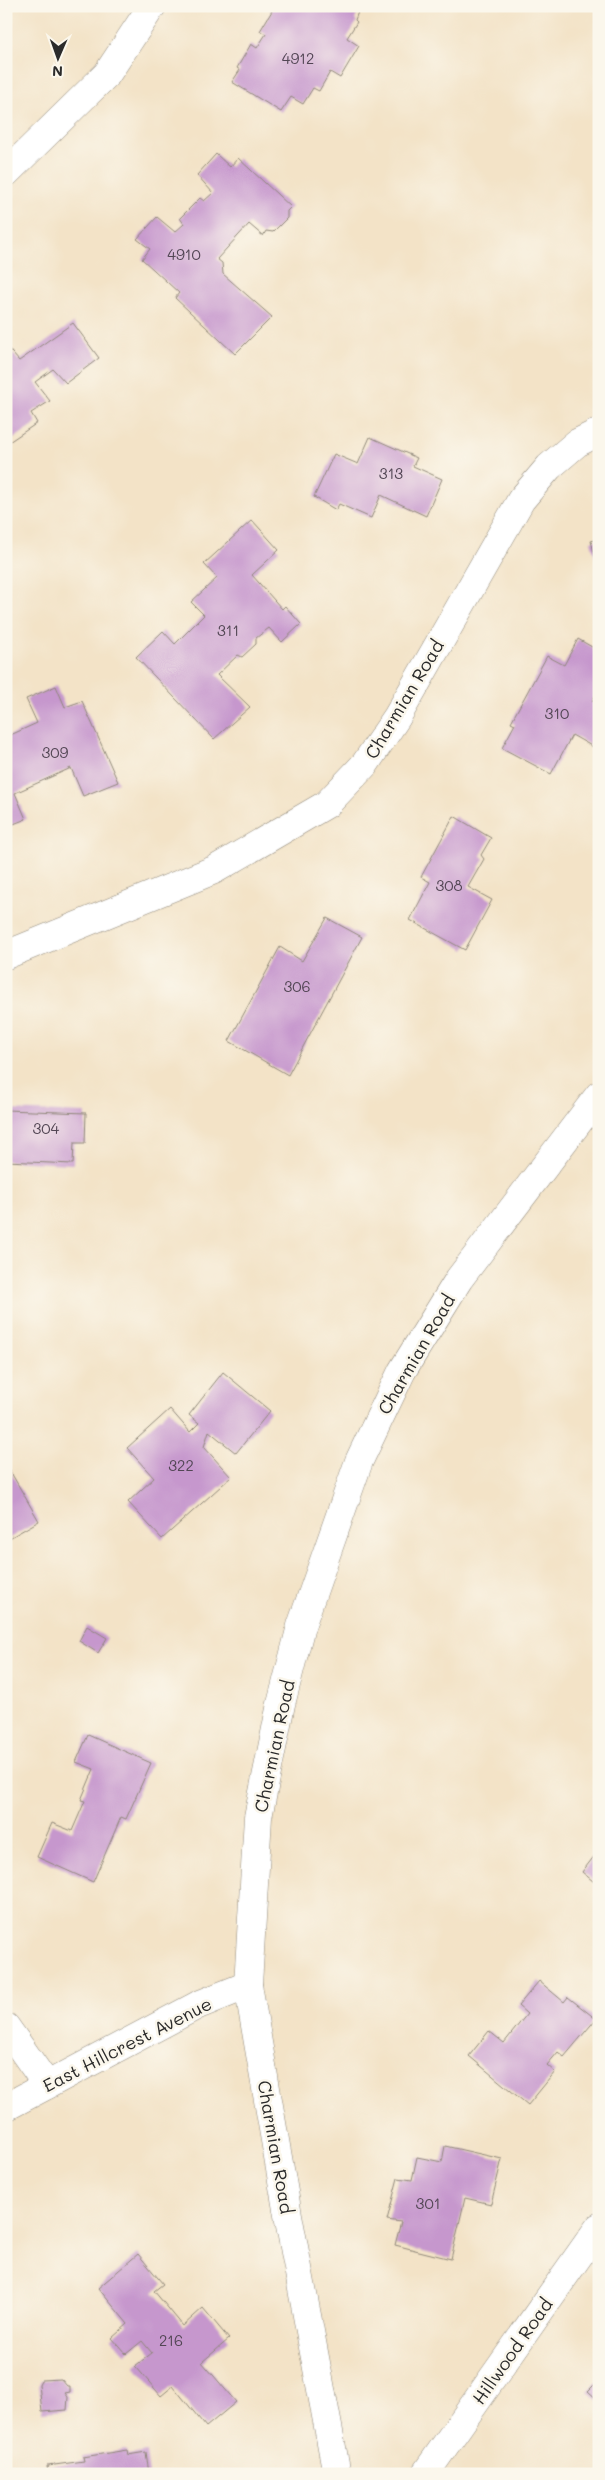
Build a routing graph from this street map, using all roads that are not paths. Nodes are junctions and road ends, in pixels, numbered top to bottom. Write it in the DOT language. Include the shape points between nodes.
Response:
graph roads {
  1 [pos="152,6"];
  2 [pos="6,173"];
  3 [pos="599,432"];
  4 [pos="6,955"];
  5 [pos="599,1095"];
  6 [pos="248,1985"];
  7 [pos="6,2026"];
  8 [pos="47,2085"];
  9 [pos="6,2107"];
  10 [pos="599,2227"];
  11 [pos="337,2474"];
  12 [pos="425,2474"];
  1 -- 2 [label="street" via="106,74"];
  3 -- 4 [label="street, Charmian Road" via="577,443 549,467 521,500 397,717 365,764 327,804 214,870"];
  5 -- 6 [label="street, Charmian Road" via="459,1279 402,1371 359,1461 301,1626 280,1713 258,1817"];
  6 -- 8 [label="street, East Hillcrest Avenue" via="198,2005"];
  6 -- 11 [label="street, Charmian Road"];
  7 -- 8 [label="street"];
  8 -- 9 [label="street, East Hillcrest Avenue"];
  10 -- 12 [label="street, Hillwood Road"];
}
